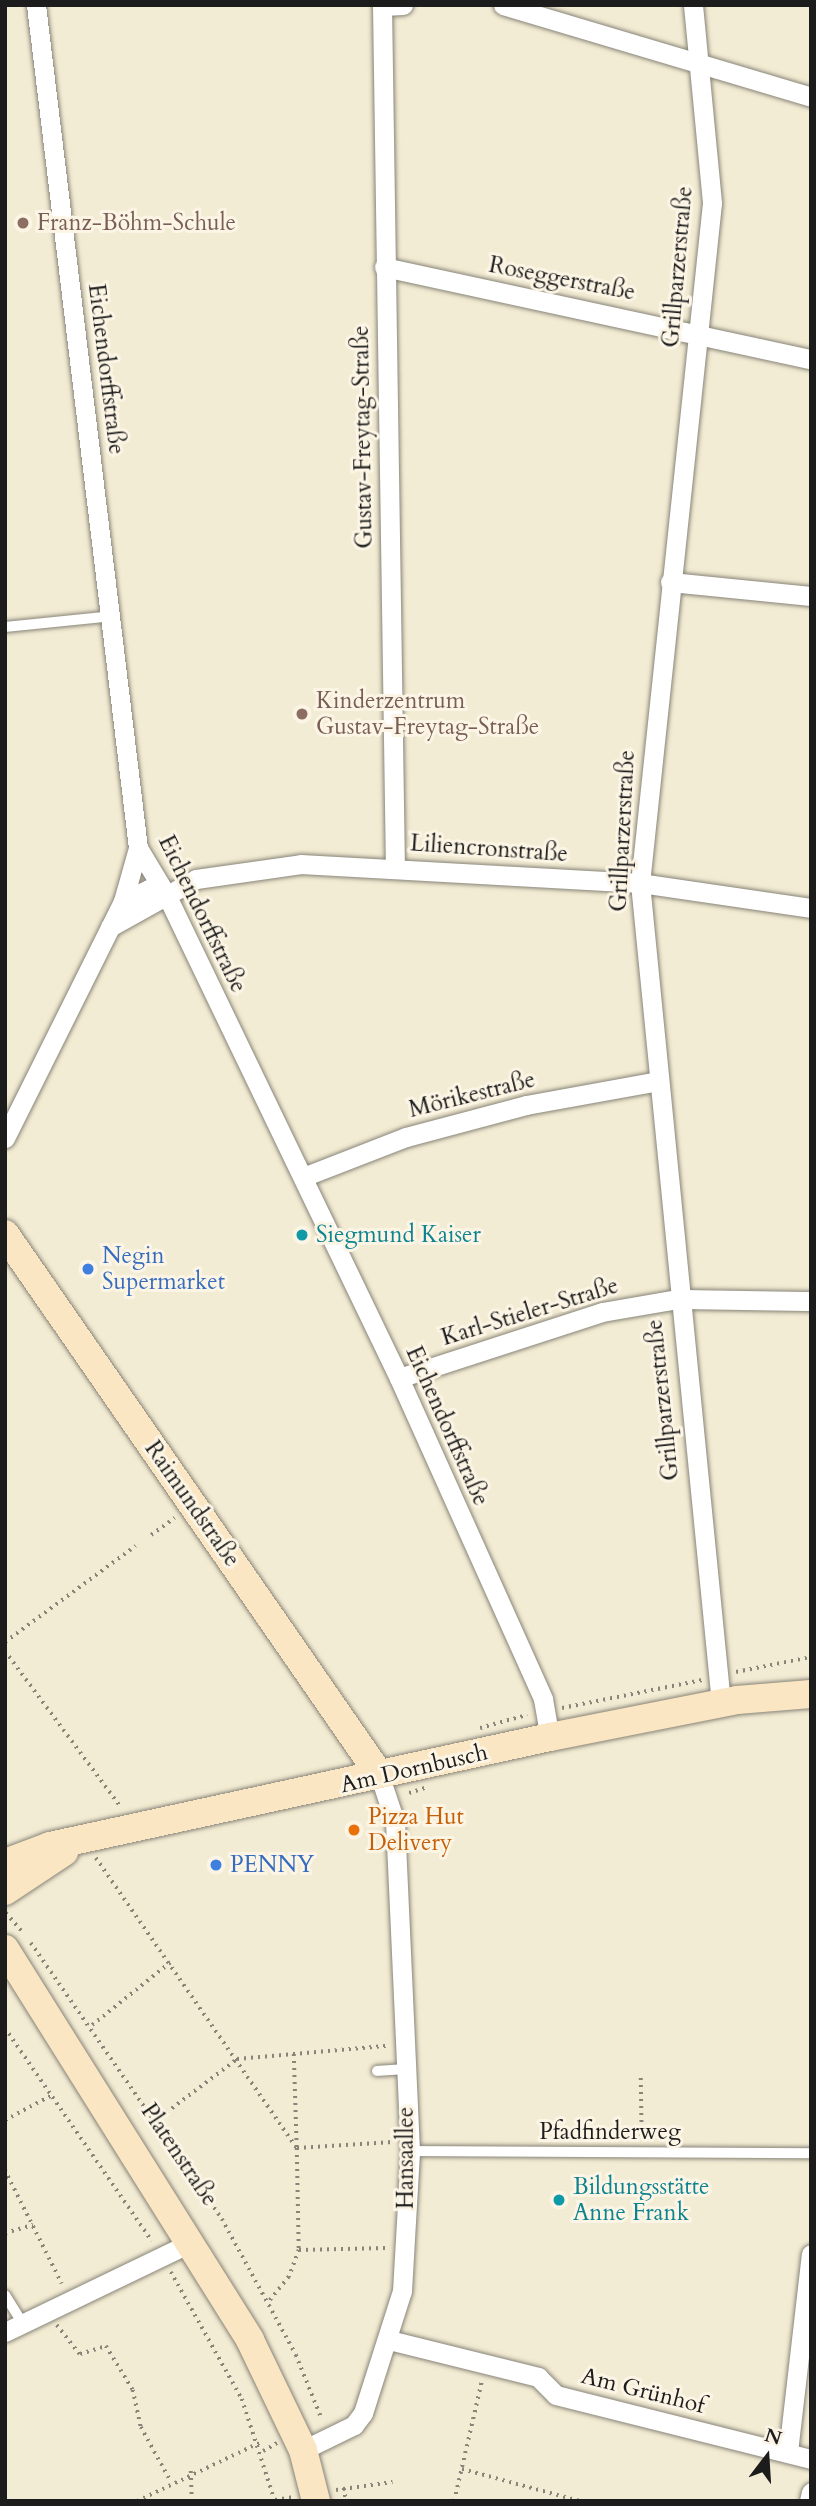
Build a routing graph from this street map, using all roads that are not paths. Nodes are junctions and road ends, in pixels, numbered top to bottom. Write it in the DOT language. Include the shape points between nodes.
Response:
graph roads {
  1 [pos="36,5"];
  2 [pos="403,5"];
  3 [pos="503,5"];
  4 [pos="693,5"];
  5 [pos="382,6"];
  6 [pos="701,65"];
  7 [pos="811,97"];
  8 [pos="384,267"];
  9 [pos="698,330"];
  10 [pos="811,359"];
  11 [pos="670,582"];
  12 [pos="811,596"];
  13 [pos="113,616"];
  14 [pos="5,627"];
  15 [pos="138,848"];
  16 [pos="395,867"];
  17 [pos="640,883"];
  18 [pos="167,896"];
  19 [pos="122,901"];
  20 [pos="811,908"];
  21 [pos="110,927"];
  22 [pos="658,1081"];
  23 [pos="5,1138"];
  24 [pos="303,1177"];
  25 [pos="5,1234"];
  26 [pos="677,1298"];
  27 [pos="811,1301"];
  28 [pos="399,1378"];
  29 [pos="811,1675"];
  30 [pos="725,1693"];
  31 [pos="811,1694"];
  32 [pos="551,1737"];
  33 [pos="379,1774"];
  34 [pos="93,1848"];
  35 [pos="5,1863"];
  36 [pos="5,1891"];
  37 [pos="5,1950"];
  38 [pos="5,1982"];
  39 [pos="48,2026"];
  40 [pos="405,2069"];
  41 [pos="377,2071"];
  42 [pos="410,2151"];
  43 [pos="811,2154"];
  44 [pos="192,2242"];
  45 [pos="811,2254"];
  46 [pos="5,2295"];
  47 [pos="14,2328"];
  48 [pos="389,2340"];
  49 [pos="303,2450"];
  50 [pos="788,2452"];
  51 [pos="811,2459"];
  52 [pos="811,2492"];
  53 [pos="316,2501"];
  54 [pos="809,2501"];
  1 -- 13 [label="street, Eichendorffstraße"];
  2 -- 5 [label="street"];
  3 -- 6 [label="street"];
  4 -- 6 [label="street, Grillparzerstraße"];
  5 -- 8 [label="street, Gustav-Freytag-Straße"];
  6 -- 7 [label="street"];
  6 -- 9 [label="street, Grillparzerstraße" via="712,203"];
  8 -- 9 [label="street, Roseggerstraße"];
  8 -- 16 [label="street, Gustav-Freytag-Straße"];
  9 -- 10 [label="street, Roseggerstraße"];
  9 -- 11 [label="street, Grillparzerstraße"];
  11 -- 12 [label="street"];
  11 -- 17 [label="street, Grillparzerstraße"];
  13 -- 14 [label="lane"];
  13 -- 15 [label="street, Eichendorffstraße"];
  15 -- 18 [label="street, Eichendorffstraße"];
  15 -- 19 [label="street"];
  16 -- 17 [label="street, Liliencronstraße"];
  16 -- 18 [label="street, Liliencronstraße" via="300,864 196,879"];
  17 -- 20 [label="street, Liliencronstraße"];
  17 -- 22 [label="street, Grillparzerstraße"];
  18 -- 19 [label="street" via="149,889"];
  18 -- 21 [label="street, Liliencronstraße"];
  18 -- 24 [label="street, Eichendorffstraße"];
  19 -- 21 [label="street"];
  21 -- 23 [label="street"];
  22 -- 24 [label="street, Mörikestraße" via="446,1126"];
  22 -- 26 [label="street, Grillparzerstraße"];
  24 -- 28 [label="street, Eichendorffstraße"];
  25 -- 33 [label="main road, Raimundstraße"];
  26 -- 27 [label="street, Karl-Stieler-Straße"];
  26 -- 28 [label="street, Karl-Stieler-Straße" via="602,1312"];
  26 -- 30 [label="street, Grillparzerstraße"];
  28 -- 32 [label="street, Eichendorffstraße" via="543,1699"];
  29 -- 30 [label="main road, Am Dornbusch"];
  30 -- 31 [label="main road, Am Dornbusch"];
  30 -- 32 [label="main road, Am Dornbusch"];
  32 -- 33 [label="main road, Am Dornbusch"];
  33 -- 34 [label="main road, Am Dornbusch"];
  33 -- 40 [label="street, Hansaallee" via="395,1822"];
  34 -- 35 [label="main road, Am Dornbusch"];
  34 -- 36 [label="main road, Am Dornbusch"];
  37 -- 39 [label="main road, Platenstraße"];
  38 -- 39 [label="main road, Platenstraße"];
  39 -- 44 [label="main road, Platenstraße"];
  40 -- 41 [label="lane"];
  40 -- 42 [label="street, Hansaallee"];
  42 -- 43 [label="lane, Pfadfinderweg"];
  42 -- 48 [label="street, Hansaallee" via="402,2291"];
  44 -- 47 [label="street"];
  44 -- 49 [label="main road, Platenstraße" via="250,2340"];
  45 -- 50 [label="street"];
  46 -- 47 [label="lane"];
  48 -- 49 [label="street, Hansaallee" via="359,2419"];
  48 -- 50 [label="street, Am Grünhof" via="538,2376 556,2395"];
  49 -- 53 [label="main road"];
  50 -- 51 [label="street, Am Grünhof"];
  52 -- 54 [label="street"];
}
